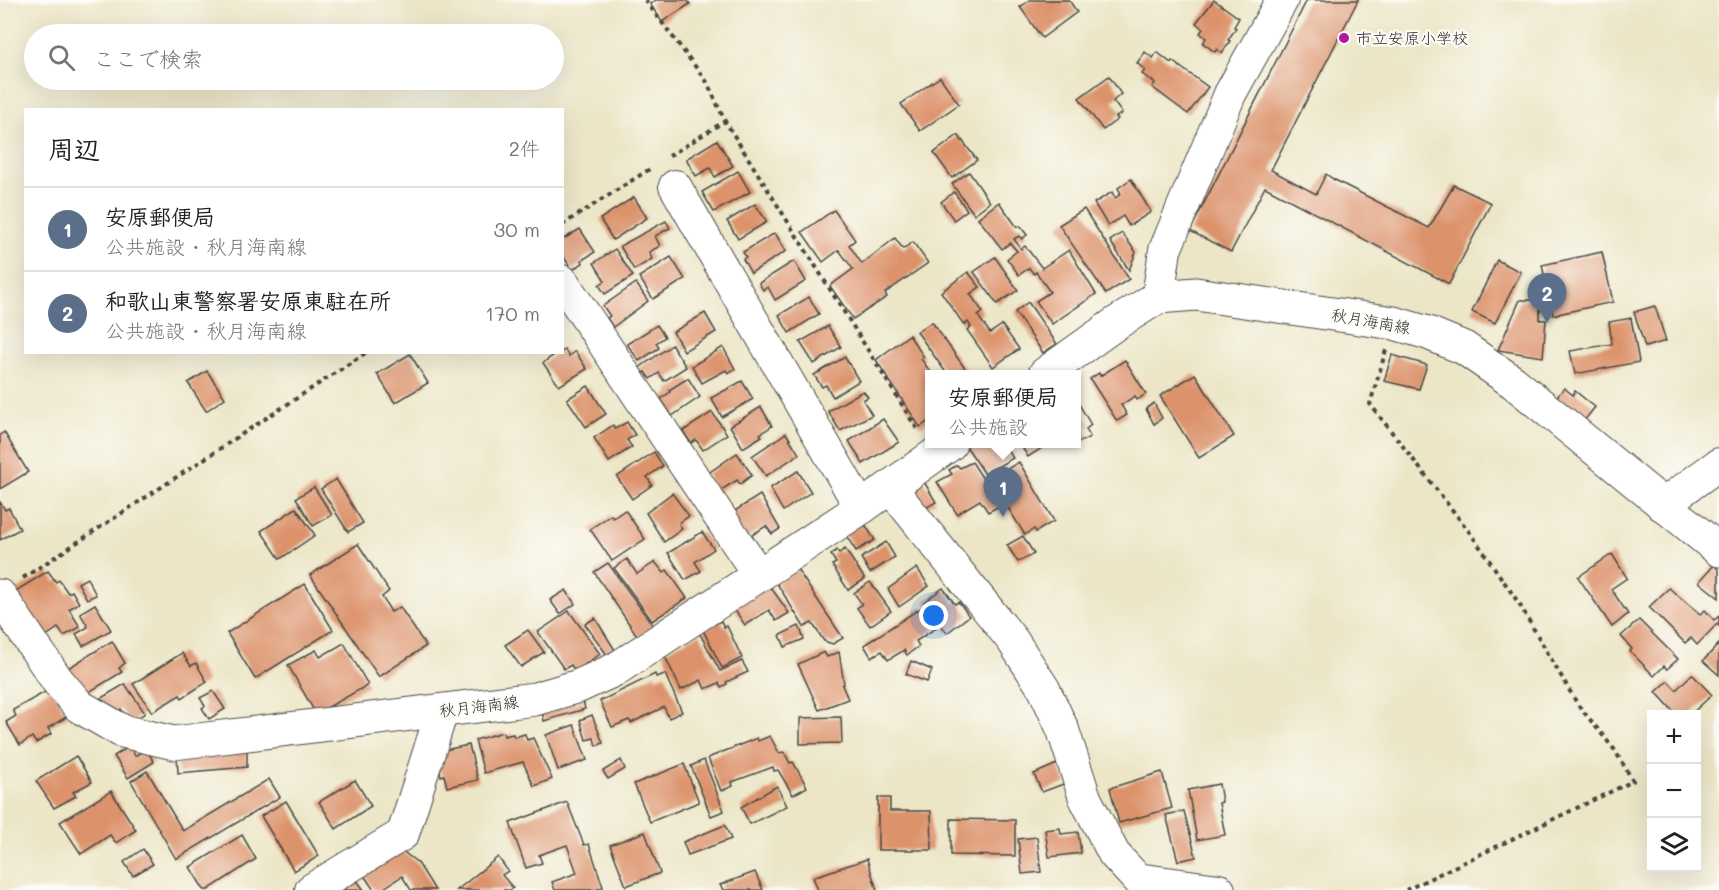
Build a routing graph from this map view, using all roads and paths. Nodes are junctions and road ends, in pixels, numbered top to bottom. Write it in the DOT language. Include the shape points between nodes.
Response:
graph roads {
  1 [pos="645,0"];
  2 [pos="1282,0"];
  3 [pos="724,121"];
  4 [pos="667,169"];
  5 [pos="564,224"];
  6 [pos="564,284"];
  7 [pos="1158,297"];
  8 [pos="1394,323"];
  9 [pos="364,354"];
  10 [pos="1052,370"];
  11 [pos="925,424"];
  12 [pos="942,450"];
  13 [pos="1719,464"];
  14 [pos="890,487"];
  15 [pos="1662,505"];
  16 [pos="861,508"];
  17 [pos="1719,550"];
  18 [pos="758,574"];
  19 [pos="9,589"];
  20 [pos="442,711"];
  21 [pos="1132,885"];
  22 [pos="311,890"];
  23 [pos="1219,890"];
  24 [pos="1406,890"];
  1 -- 3 [label="path" via="706,82"];
  2 -- 7 [label="street" via="1230,94 1165,250"];
  3 -- 4 [label="path"];
  3 -- 11 [label="path"];
  4 -- 5 [label="path"];
  4 -- 16 [label="street"];
  6 -- 18 [label="street"];
  7 -- 8 [label="main road, 秋月海南線" via="1196,294"];
  7 -- 10 [label="main road, 秋月海南線"];
  8 -- 15 [label="main road, 秋月海南線" via="1464,348 1513,382"];
  8 -- 24 [label="path" via="1370,404 1471,534 1518,602 1578,705 1614,749 1633,781"];
  9 -- 19 [label="path"];
  12 -- 14 [label="main road, 秋月海南線"];
  13 -- 15 [label="street"];
  14 -- 16 [label="main road, 秋月海南線"];
  14 -- 21 [label="street" via="1013,641 1044,689 1063,730 1085,798"];
  15 -- 17 [label="main road, 秋月海南線"];
  16 -- 18 [label="main road, 秋月海南線"];
  18 -- 20 [label="main road, 秋月海南線" via="616,669 579,686 535,699"];
  19 -- 20 [label="main road, 秋月海南線" via="57,680 79,706 122,731 174,743"];
  20 -- 22 [label="street" via="403,834"];
  21 -- 23 [label="street"];
}
